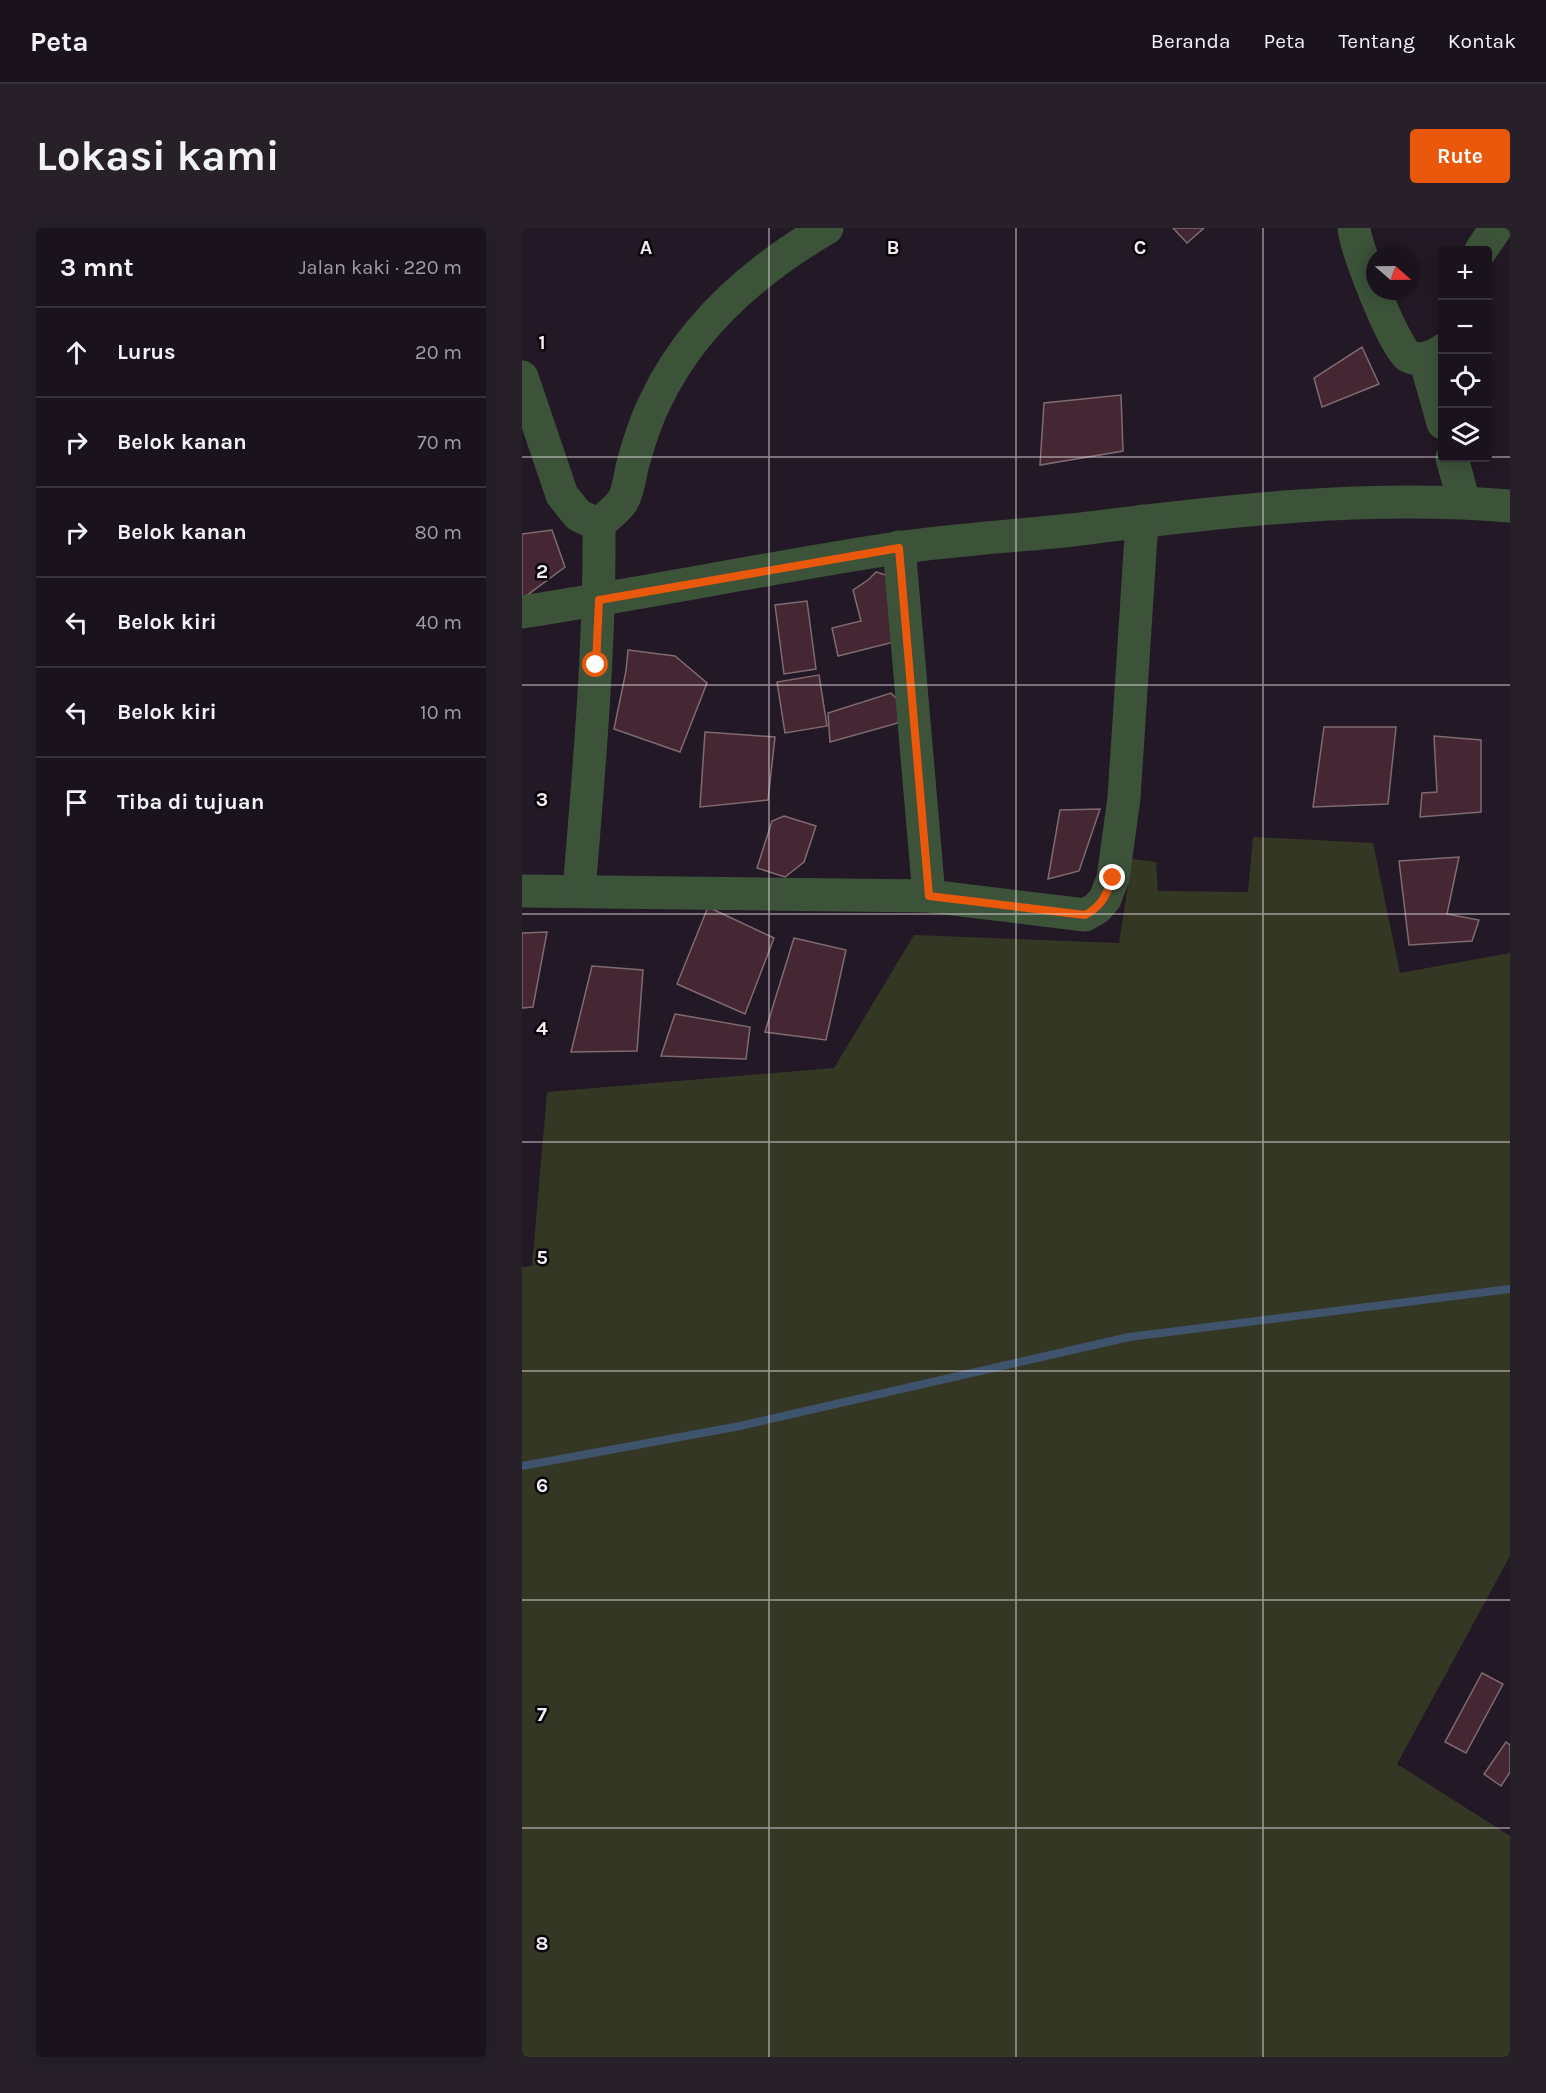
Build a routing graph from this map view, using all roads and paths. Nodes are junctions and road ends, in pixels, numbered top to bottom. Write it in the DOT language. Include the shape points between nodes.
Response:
graph roads {
  1 [pos="827,228"];
  2 [pos="1354,228"];
  3 [pos="1496,228"];
  4 [pos="1484,246"];
  5 [pos="1434,355"];
  6 [pos="522,377"];
  7 [pos="1441,408"];
  8 [pos="1453,462"];
  9 [pos="1464,502"];
  10 [pos="1510,506"];
  11 [pos="1142,521"];
  12 [pos="599,525"];
  13 [pos="899,548"];
  14 [pos="599,600"];
  15 [pos="522,612"];
  16 [pos="522,891"];
  17 [pos="579,891"];
  18 [pos="929,896"];
  1 -- 12 [label="street" via="769,265 692,340 654,403 623,501"];
  2 -- 5 [label="street" via="1369,279 1400,346 1409,356"];
  3 -- 4 [label="street"];
  5 -- 7 [label="street"];
  6 -- 12 [label="street" via="562,495 578,514"];
  8 -- 9 [label="street"];
  9 -- 10 [label="street"];
  9 -- 11 [label="street" via="1252,508"];
  11 -- 13 [label="street"];
  11 -- 18 [label="street" via="1124,798 1113,878 1105,899 1085,915"];
  12 -- 14 [label="street"];
  13 -- 14 [label="street"];
  13 -- 18 [label="street"];
  14 -- 15 [label="street"];
  14 -- 17 [label="street"];
  16 -- 17 [label="street"];
  17 -- 18 [label="street"];
}
